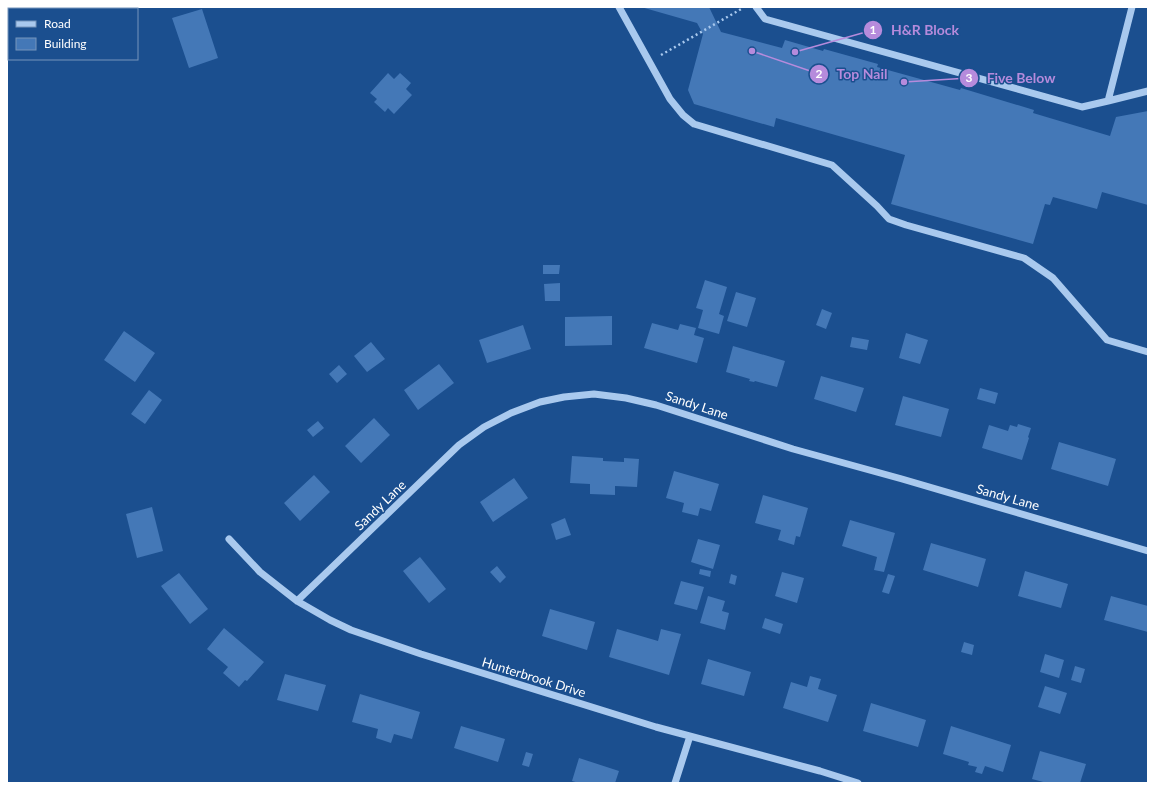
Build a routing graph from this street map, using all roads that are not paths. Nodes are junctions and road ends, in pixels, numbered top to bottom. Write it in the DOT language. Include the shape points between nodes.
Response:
graph roads {
  1 [pos="619,7"];
  2 [pos="756,7"];
  3 [pos="1132,7"];
  4 [pos="1148,92"];
  5 [pos="1108,101"];
  6 [pos="1148,352"];
  7 [pos="229,539"];
  8 [pos="1148,550"];
  9 [pos="297,601"];
  10 [pos="690,736"];
  11 [pos="676,783"];
  12 [pos="858,783"];
  1 -- 6 [label="street" via="670,99 694,124 832,165 889,219 906,226 1024,258 1053,278 1107,340"];
  2 -- 5 [label="street" via="765,19 1082,107"];
  3 -- 5 [label="street"];
  4 -- 5 [label="street"];
  7 -- 9 [label="street, Hunterbrook Drive" via="260,572"];
  8 -- 9 [label="street, Sandy Lane" via="793,448 656,405 594,394 540,402 511,412 484,427 460,445"];
  9 -- 10 [label="street, Hunterbrook Drive" via="351,630 648,725"];
  10 -- 11 [label="street"];
  10 -- 12 [label="street, Hunterbrook Drive"];
}
